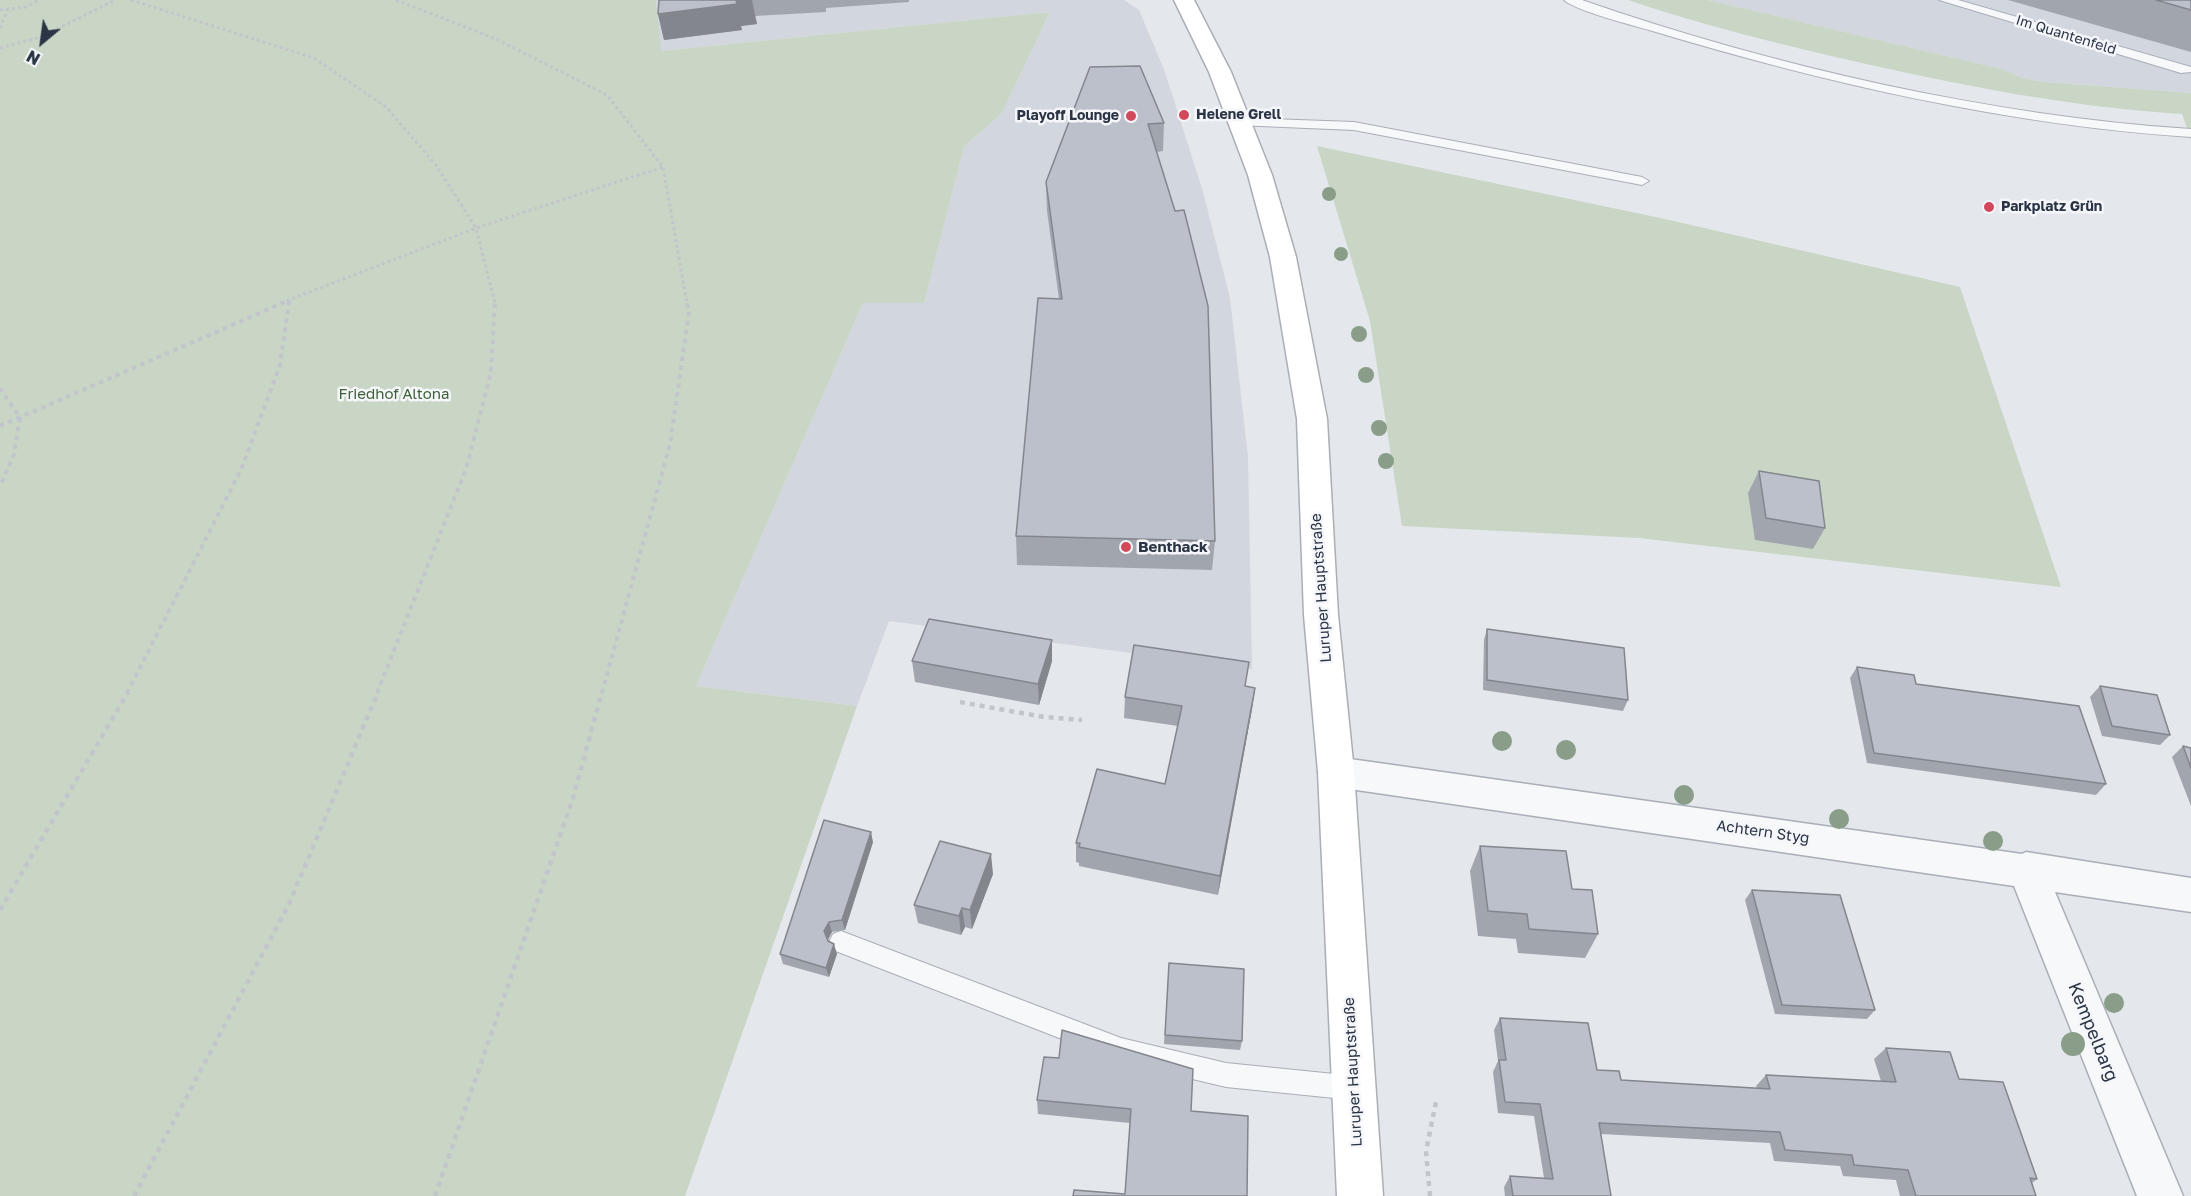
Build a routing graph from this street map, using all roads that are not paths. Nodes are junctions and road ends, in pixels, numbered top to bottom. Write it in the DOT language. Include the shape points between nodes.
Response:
graph roads {
  1 [pos="1184,0"];
  2 [pos="1570,0"];
  3 [pos="1945,0"];
  4 [pos="2186,70"];
  5 [pos="1241,122"];
  6 [pos="2191,133"];
  7 [pos="1642,181"];
  8 [pos="1336,772"];
  9 [pos="2026,869"];
  10 [pos="2191,895"];
  11 [pos="841,942"];
  12 [pos="1354,1088"];
  13 [pos="1360,1196"];
  14 [pos="2160,1196"];
  1 -- 5 [label="main road, Luruper Hauptstraße"];
  2 -- 6 [label="lane" via="1727,49 1951,101 2077,122"];
  3 -- 4 [label="lane, Im Quantenfeld"];
  5 -- 7 [label="lane" via="1354,126"];
  5 -- 8 [label="main road, Luruper Hauptstraße" via="1283,257 1312,419 1321,615"];
  8 -- 9 [label="street, Achtern Styg"];
  8 -- 12 [label="main road, Luruper Hauptstraße"];
  9 -- 10 [label="street, Achtern Styg"];
  9 -- 14 [label="street, Kempelbarg"];
  11 -- 12 [label="lane" via="1121,1050 1226,1075"];
  12 -- 13 [label="main road, Luruper Hauptstraße"];
}
